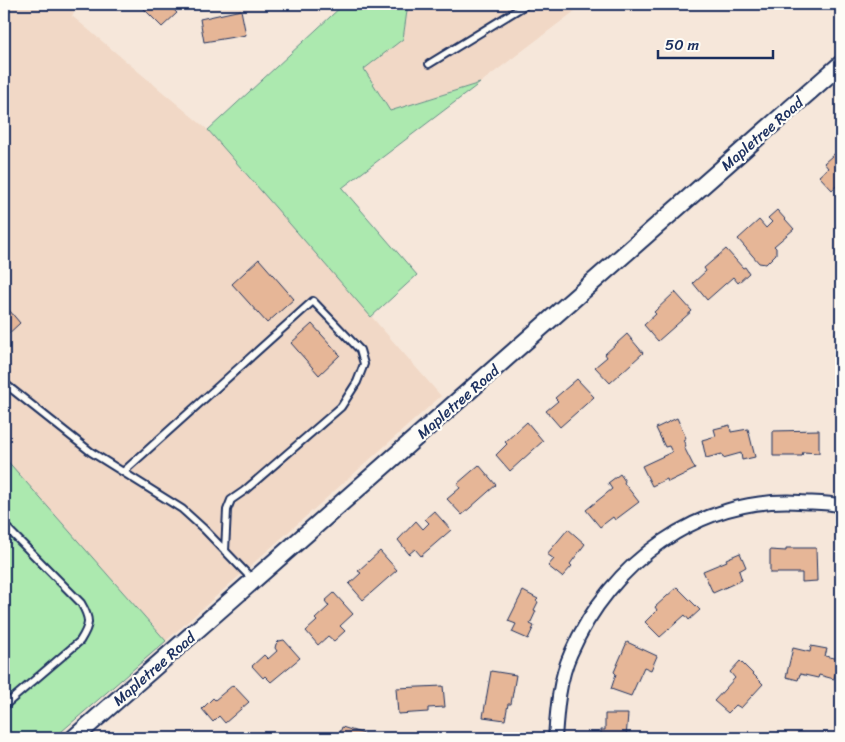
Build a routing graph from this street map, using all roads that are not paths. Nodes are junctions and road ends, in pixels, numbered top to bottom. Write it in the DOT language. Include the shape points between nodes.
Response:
graph roads {
  1 [pos="528,4"];
  2 [pos="429,64"];
  3 [pos="841,64"];
  4 [pos="4,383"];
  5 [pos="123,472"];
  6 [pos="841,506"];
  7 [pos="4,525"];
  8 [pos="225,551"];
  9 [pos="254,581"];
  10 [pos="4,706"];
  11 [pos="74,738"];
  12 [pos="555,738"];
  1 -- 2 [label="lane"];
  3 -- 9 [label="street, Mapletree Road"];
  4 -- 5 [label="lane" via="91,452"];
  5 -- 8 [label="lane" via="182,510"];
  5 -- 8 [label="lane" via="313,301 360,350 364,364 341,407 244,492 230,500"];
  6 -- 12 [label="street" via="783,501 747,506 717,514 679,531 646,553 614,583 589,617 570,655 559,696"];
  7 -- 10 [label="lane" via="81,603 87,614 88,627 80,640"];
  8 -- 9 [label="lane"];
  9 -- 11 [label="street, Mapletree Road"];
}
